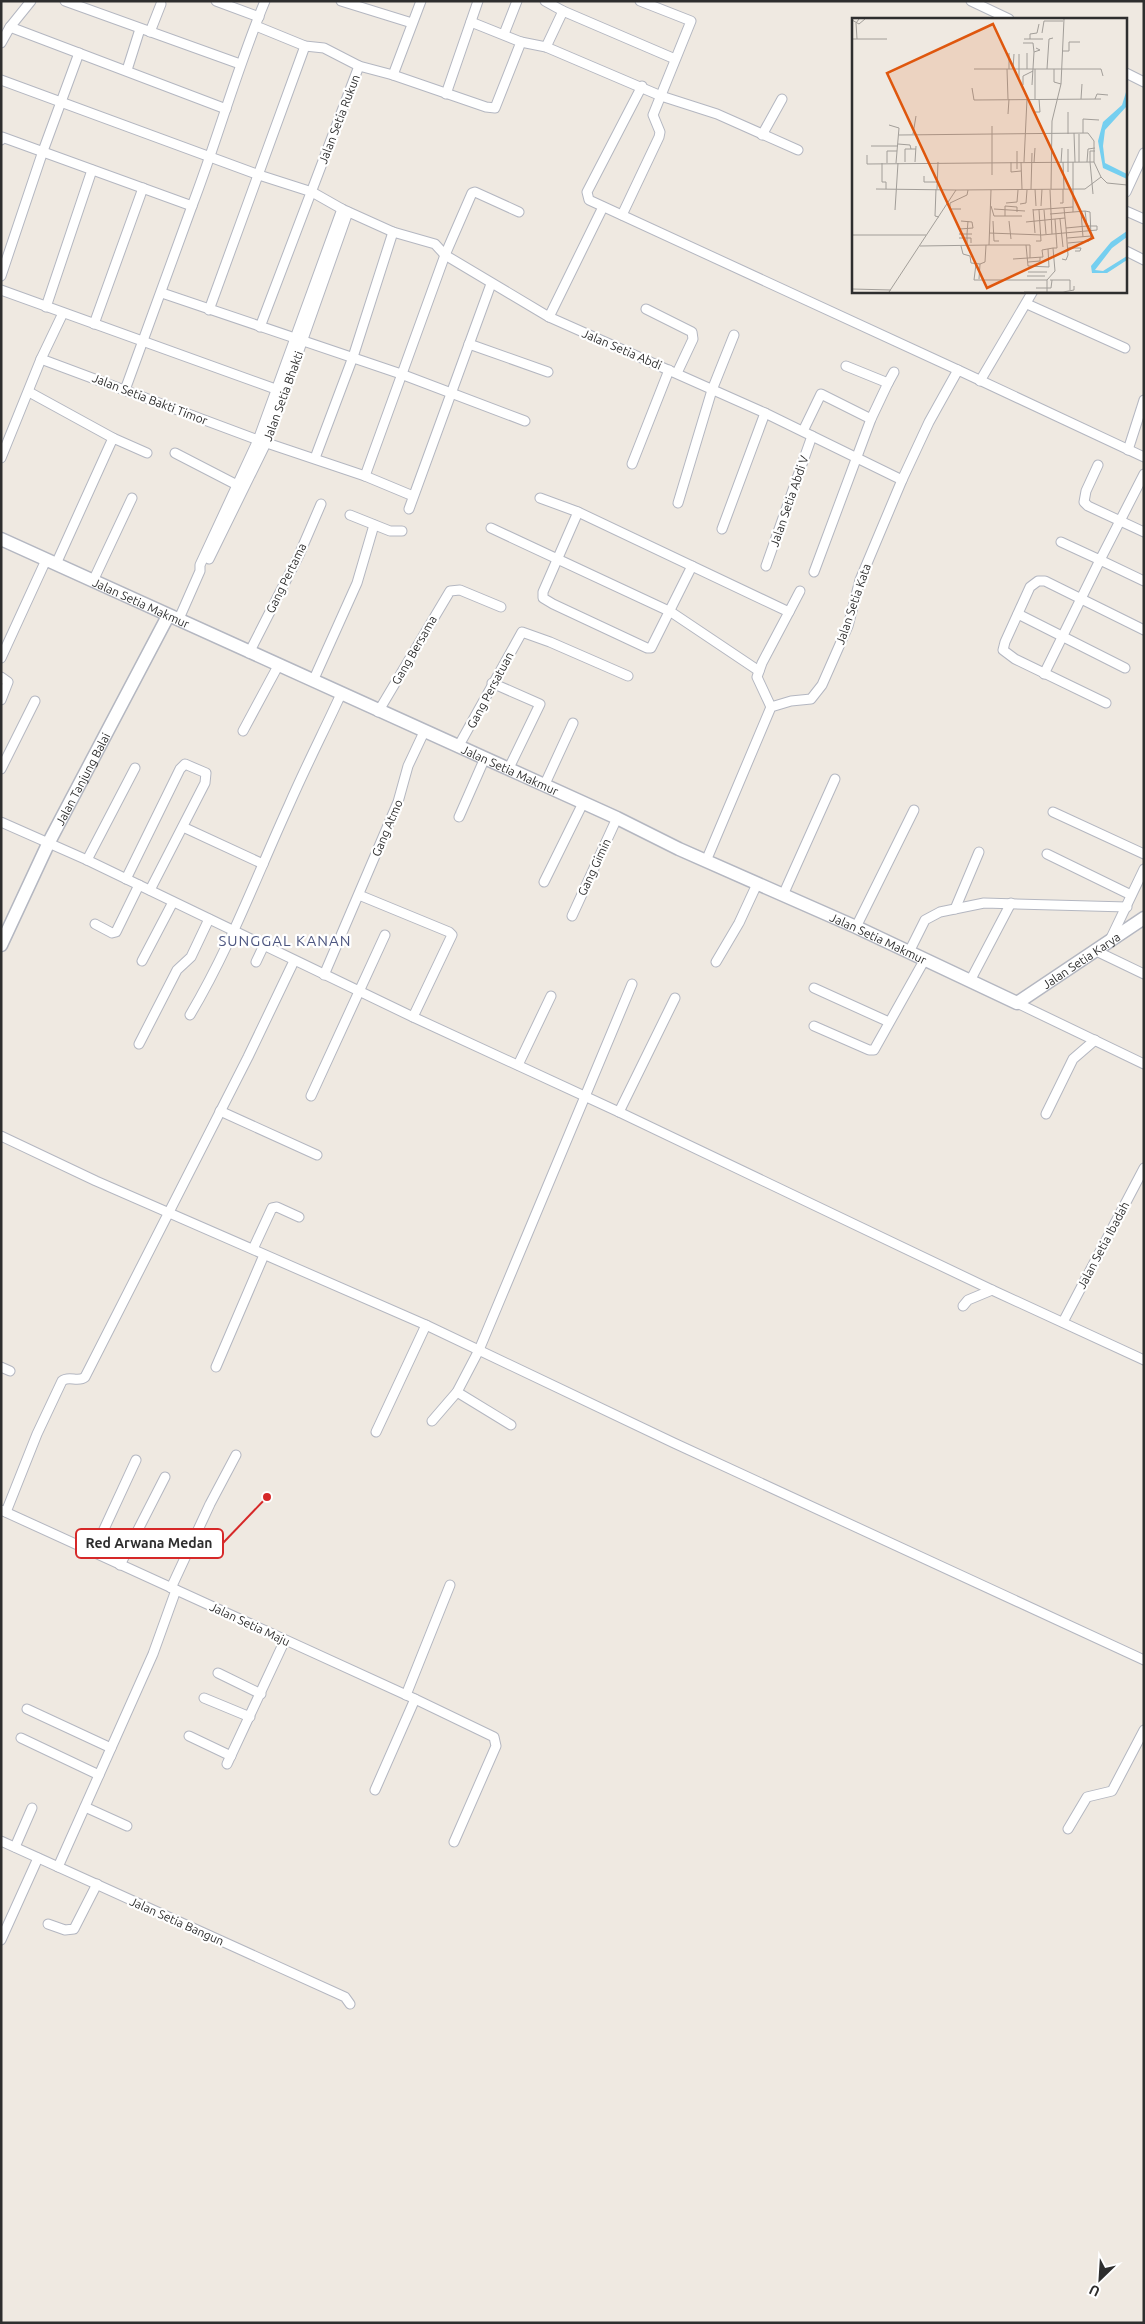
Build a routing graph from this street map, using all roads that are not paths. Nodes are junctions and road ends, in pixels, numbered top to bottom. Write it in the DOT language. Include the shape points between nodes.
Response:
graph roads {
  1 [pos="31,1"];
  2 [pos="65,1"];
  3 [pos="216,1"];
  4 [pos="266,1"];
  5 [pos="341,1"];
  6 [pos="421,1"];
  7 [pos="478,1"];
  8 [pos="517,1"];
  9 [pos="545,1"];
  10 [pos="640,1"];
  11 [pos="971,1"];
  12 [pos="161,4"];
  13 [pos="563,12"];
  14 [pos="1007,18"];
  15 [pos="257,22"];
  16 [pos="471,22"];
  17 [pos="412,23"];
  18 [pos="10,27"];
  19 [pos="140,29"];
  20 [pos="150,32"];
  21 [pos="504,34"];
  22 [pos="521,42"];
  23 [pos="1,43"];
  24 [pos="304,46"];
  25 [pos="546,47"];
  26 [pos="79,53"];
  27 [pos="676,59"];
  28 [pos="240,64"];
  29 [pos="359,66"];
  30 [pos="127,70"];
  31 [pos="1128,74"];
  32 [pos="393,75"];
  33 [pos="1,80"];
  34 [pos="1144,82"];
  35 [pos="642,86"];
  36 [pos="446,94"];
  37 [pos="661,96"];
  38 [pos="782,98"];
  39 [pos="61,103"];
  40 [pos="226,109"];
  41 [pos="762,135"];
  42 [pos="2,138"];
  43 [pos="798,150"];
  44 [pos="43,151"];
  45 [pos="210,157"];
  46 [pos="1143,158"];
  47 [pos="92,170"];
  48 [pos="259,176"];
  49 [pos="143,188"];
  50 [pos="1128,188"];
  51 [pos="312,192"];
  52 [pos="192,206"];
  53 [pos="603,207"];
  54 [pos="345,210"];
  55 [pos="519,212"];
  56 [pos="1128,212"];
  57 [pos="622,215"];
  58 [pos="1144,219"];
  59 [pos="393,232"];
  60 [pos="1128,252"];
  61 [pos="445,255"];
  62 [pos="1143,257"];
  63 [pos="1,276"];
  64 [pos="491,284"];
  65 [pos="1,290"];
  66 [pos="1033,292"];
  67 [pos="162,293"];
  68 [pos="1027,304"];
  69 [pos="46,307"];
  70 [pos="646,309"];
  71 [pos="209,310"];
  72 [pos="63,313"];
  73 [pos="549,317"];
  74 [pos="94,324"];
  75 [pos="260,327"];
  76 [pos="734,335"];
  77 [pos="144,340"];
  78 [pos="299,340"];
  79 [pos="469,344"];
  80 [pos="1125,348"];
  81 [pos="353,357"];
  82 [pos="41,359"];
  83 [pos="846,366"];
  84 [pos="958,370"];
  85 [pos="673,371"];
  86 [pos="548,372"];
  87 [pos="894,372"];
  88 [pos="401,374"];
  89 [pos="980,381"];
  90 [pos="888,383"];
  91 [pos="124,390"];
  92 [pos="712,390"];
  93 [pos="280,391"];
  94 [pos="29,392"];
  95 [pos="450,394"];
  96 [pos="1144,400"];
  97 [pos="764,413"];
  98 [pos="871,419"];
  99 [pos="525,421"];
  100 [pos="807,434"];
  101 [pos="113,438"];
  102 [pos="262,441"];
  103 [pos="1128,450"];
  104 [pos="146,453"];
  105 [pos="175,453"];
  106 [pos="1144,457"];
  107 [pos="1,458"];
  108 [pos="315,458"];
  109 [pos="856,458"];
  110 [pos="632,464"];
  111 [pos="1098,465"];
  112 [pos="1144,474"];
  113 [pos="365,476"];
  114 [pos="902,480"];
  115 [pos="237,485"];
  116 [pos="413,496"];
  117 [pos="132,498"];
  118 [pos="540,498"];
  119 [pos="678,503"];
  120 [pos="321,504"];
  121 [pos="409,509"];
  122 [pos="578,512"];
  123 [pos="228,515"];
  124 [pos="350,515"];
  125 [pos="1119,521"];
  126 [pos="374,525"];
  127 [pos="491,528"];
  128 [pos="722,529"];
  129 [pos="402,531"];
  130 [pos="1144,532"];
  131 [pos="2,540"];
  132 [pos="1061,542"];
  133 [pos="559,558"];
  134 [pos="1100,560"];
  135 [pos="51,562"];
  136 [pos="692,566"];
  137 [pos="766,566"];
  138 [pos="814,572"];
  139 [pos="93,581"];
  140 [pos="1144,581"];
  141 [pos="800,591"];
  142 [pos="1080,599"];
  143 [pos="501,607"];
  144 [pos="671,612"];
  145 [pos="789,612"];
  146 [pos="1018,614"];
  147 [pos="173,619"];
  148 [pos="1144,630"];
  149 [pos="1063,636"];
  150 [pos="249,653"];
  151 [pos="1,658"];
  152 [pos="278,666"];
  153 [pos="1125,668"];
  154 [pos="759,671"];
  155 [pos="1044,674"];
  156 [pos="628,676"];
  157 [pos="1,677"];
  158 [pos="313,681"];
  159 [pos="492,683"];
  160 [pos="341,694"];
  161 [pos="1,700"];
  162 [pos="35,700"];
  163 [pos="1106,703"];
  164 [pos="771,707"];
  165 [pos="378,712"];
  166 [pos="573,723"];
  167 [pos="243,731"];
  168 [pos="424,732"];
  169 [pos="458,748"];
  170 [pos="484,760"];
  171 [pos="135,768"];
  172 [pos="1,769"];
  173 [pos="508,770"];
  174 [pos="835,780"];
  175 [pos="544,786"];
  176 [pos="582,803"];
  177 [pos="914,810"];
  178 [pos="1053,812"];
  179 [pos="459,817"];
  180 [pos="617,818"];
  181 [pos="1,822"];
  182 [pos="183,827"];
  183 [pos="48,842"];
  184 [pos="979,852"];
  185 [pos="1047,854"];
  186 [pos="1144,854"];
  187 [pos="87,860"];
  188 [pos="706,861"];
  189 [pos="263,864"];
  190 [pos="1144,869"];
  191 [pos="126,879"];
  192 [pos="544,882"];
  193 [pos="757,884"];
  194 [pos="139,885"];
  195 [pos="150,890"];
  196 [pos="360,895"];
  197 [pos="783,895"];
  198 [pos="1131,895"];
  199 [pos="173,902"];
  200 [pos="1011,903"];
  201 [pos="1126,907"];
  202 [pos="955,909"];
  203 [pos="572,916"];
  204 [pos="1144,918"];
  205 [pos="209,919"];
  206 [pos="95,924"];
  207 [pos="856,927"];
  208 [pos="234,931"];
  209 [pos="385,934"];
  210 [pos="1111,938"];
  211 [pos="1,945"];
  212 [pos="264,945"];
  213 [pos="1094,950"];
  214 [pos="909,952"];
  215 [pos="925,959"];
  216 [pos="142,961"];
  217 [pos="294,961"];
  218 [pos="256,962"];
  219 [pos="716,962"];
  220 [pos="1144,974"];
  221 [pos="324,975"];
  222 [pos="970,981"];
  223 [pos="632,984"];
  224 [pos="814,988"];
  225 [pos="360,991"];
  226 [pos="551,996"];
  227 [pos="675,998"];
  228 [pos="1017,1003"];
  229 [pos="190,1015"];
  230 [pos="413,1017"];
  231 [pos="889,1022"];
  232 [pos="814,1026"];
  233 [pos="1095,1040"];
  234 [pos="139,1044"];
  235 [pos="1144,1064"];
  236 [pos="518,1065"];
  237 [pos="311,1096"];
  238 [pos="584,1096"];
  239 [pos="220,1112"];
  240 [pos="620,1112"];
  241 [pos="1046,1114"];
  242 [pos="1,1136"];
  243 [pos="317,1155"];
  244 [pos="1144,1168"];
  245 [pos="168,1211"];
  246 [pos="298,1216"];
  247 [pos="253,1249"];
  248 [pos="264,1255"];
  249 [pos="992,1290"];
  250 [pos="963,1306"];
  251 [pos="1062,1322"];
  252 [pos="426,1325"];
  253 [pos="479,1350"];
  254 [pos="1144,1360"];
  255 [pos="216,1367"];
  256 [pos="457,1392"];
  257 [pos="432,1421"];
  258 [pos="511,1425"];
  259 [pos="376,1432"];
  260 [pos="236,1455"];
  261 [pos="136,1460"];
  262 [pos="164,1477"];
  263 [pos="4,1511"];
  264 [pos="93,1553"];
  265 [pos="120,1565"];
  266 [pos="450,1585"];
  267 [pos="174,1589"];
  268 [pos="285,1640"];
  269 [pos="1144,1660"];
  270 [pos="218,1673"];
  271 [pos="261,1694"];
  272 [pos="406,1695"];
  273 [pos="204,1698"];
  274 [pos="415,1699"];
  275 [pos="27,1709"];
  276 [pos="250,1717"];
  277 [pos="1144,1730"];
  278 [pos="188,1736"];
  279 [pos="21,1738"];
  280 [pos="110,1748"];
  281 [pos="100,1775"];
  282 [pos="375,1790"];
  283 [pos="85,1806"];
  284 [pos="32,1808"];
  285 [pos="127,1826"];
  286 [pos="1068,1829"];
  287 [pos="1,1841"];
  288 [pos="454,1842"];
  289 [pos="15,1847"];
  290 [pos="38,1858"];
  291 [pos="58,1867"];
  292 [pos="97,1884"];
  293 [pos="48,1924"];
  294 [pos="1,1940"];
  295 [pos="350,2004"];
  1 -- 18 [label="street"];
  2 -- 19 [label="street"];
  3 -- 15 [label="street, Jalan Setia Rukun"];
  4 -- 15 [label="street"];
  5 -- 17 [label="street"];
  6 -- 17 [label="street"];
  7 -- 16 [label="street"];
  8 -- 21 [label="street"];
  9 -- 13 [label="street"];
  10 -- 27 [label="street" via="691,21"];
  11 -- 14 [label="street"];
  12 -- 20 [label="street"];
  13 -- 25 [label="street"];
  13 -- 27 [label="street"];
  15 -- 24 [label="street, Jalan Setia Rukun"];
  15 -- 28 [label="street"];
  16 -- 21 [label="street"];
  16 -- 36 [label="street"];
  17 -- 32 [label="street"];
  18 -- 23 [label="street"];
  18 -- 26 [label="street"];
  19 -- 20 [label="street"];
  19 -- 30 [label="street"];
  20 -- 28 [label="street"];
  21 -- 22 [label="street"];
  22 -- 25 [label="street"];
  22 -- 36 [label="street" via="495,108"];
  24 -- 29 [label="street, Jalan Setia Rukun" via="324,48"];
  24 -- 48 [label="street"];
  25 -- 35 [label="street"];
  26 -- 30 [label="street"];
  26 -- 39 [label="street"];
  27 -- 37 [label="street"];
  28 -- 40 [label="street"];
  29 -- 32 [label="street"];
  29 -- 51 [label="street, Jalan Setia Rukun"];
  30 -- 40 [label="street"];
  31 -- 34 [label="street"];
  32 -- 36 [label="street"];
  33 -- 39 [label="street, Jalan Setia Abdi"];
  35 -- 37 [label="street"];
  35 -- 53 [label="street" via="587,192 589,200"];
  37 -- 41 [label="street" via="717,114"];
  37 -- 57 [label="street" via="653,115 659,137"];
  38 -- 41 [label="street"];
  39 -- 44 [label="street"];
  39 -- 45 [label="street, Jalan Setia Abdi"];
  40 -- 45 [label="street"];
  41 -- 43 [label="street"];
  42 -- 44 [label="street"];
  44 -- 47 [label="street"];
  44 -- 63 [label="street"];
  45 -- 48 [label="street, Jalan Setia Abdi"];
  45 -- 52 [label="street"];
  46 -- 50 [label="street"];
  47 -- 49 [label="street"];
  47 -- 69 [label="street"];
  48 -- 51 [label="street, Jalan Setia Abdi"];
  48 -- 71 [label="street"];
  49 -- 52 [label="street"];
  49 -- 74 [label="street"];
  51 -- 54 [label="street, Jalan Setia Abdi"];
  51 -- 75 [label="street, Jalan Setia Rukun"];
  52 -- 67 [label="street"];
  53 -- 57 [label="street"];
  53 -- 73 [label="street"];
  54 -- 59 [label="street, Jalan Setia Abdi"];
  54 -- 78 [label="street, Jalan Setia Bhakti"];
  55 -- 61 [label="street" via="472,193"];
  56 -- 58 [label="street"];
  57 -- 84 [label="street"];
  59 -- 61 [label="street, Jalan Setia Abdi" via="435,244"];
  59 -- 81 [label="street"];
  60 -- 62 [label="street"];
  61 -- 64 [label="street, Jalan Setia Abdi"];
  61 -- 88 [label="street"];
  64 -- 73 [label="street, Jalan Setia Abdi"];
  64 -- 79 [label="street"];
  65 -- 69 [label="street"];
  66 -- 68 [label="street"];
  67 -- 71 [label="street"];
  67 -- 77 [label="street"];
  68 -- 80 [label="street"];
  68 -- 89 [label="street"];
  69 -- 72 [label="street"];
  70 -- 85 [label="street" via="692,332 692,338"];
  71 -- 75 [label="street"];
  72 -- 74 [label="street"];
  72 -- 82 [label="street"];
  73 -- 85 [label="street, Jalan Setia Abdi"];
  74 -- 77 [label="street"];
  75 -- 78 [label="street"];
  76 -- 92 [label="street"];
  77 -- 91 [label="street"];
  77 -- 93 [label="street"];
  78 -- 81 [label="street"];
  78 -- 93 [label="street, Jalan Setia Bhakti"];
  79 -- 86 [label="street"];
  79 -- 95 [label="street"];
  81 -- 88 [label="street"];
  81 -- 108 [label="street"];
  82 -- 91 [label="street, Jalan Setia Bakti Timor"];
  82 -- 94 [label="street"];
  83 -- 90 [label="street"];
  84 -- 89 [label="street"];
  84 -- 114 [label="street, Jalan Setia Kata"];
  85 -- 92 [label="street, Jalan Setia Abdi"];
  85 -- 110 [label="street"];
  87 -- 90 [label="street"];
  88 -- 95 [label="street"];
  88 -- 113 [label="street"];
  89 -- 103 [label="street"];
  90 -- 98 [label="street"];
  91 -- 102 [label="street, Jalan Setia Bakti Timor"];
  92 -- 97 [label="street, Jalan Setia Abdi"];
  92 -- 119 [label="street"];
  93 -- 102 [label="street, Jalan Setia Bhakti"];
  94 -- 101 [label="street"];
  94 -- 107 [label="street"];
  95 -- 99 [label="street"];
  95 -- 116 [label="street"];
  96 -- 103 [label="street"];
  97 -- 100 [label="street, Jalan Setia Abdi"];
  97 -- 128 [label="street"];
  98 -- 100 [label="street, Jalan Setia Abdi V" via="821,394"];
  98 -- 109 [label="street"];
  100 -- 109 [label="street, Jalan Setia Abdi"];
  100 -- 137 [label="street, Jalan Setia Abdi V"];
  101 -- 104 [label="street"];
  101 -- 135 [label="street"];
  102 -- 108 [label="street, Jalan Setia Bakti Timor"];
  102 -- 115 [label="street, Jalan Setia Bhakti"];
  102 -- 123 [label="street, Jalan Setia Bhakti"];
  103 -- 106 [label="street"];
  105 -- 115 [label="street"];
  108 -- 113 [label="street, Jalan Setia Bakti Timor"];
  109 -- 114 [label="street, Jalan Setia Abdi"];
  109 -- 138 [label="street"];
  111 -- 125 [label="street" via="1084,502"];
  112 -- 125 [label="street"];
  113 -- 116 [label="street, Jalan Setia Bakti Timor"];
  114 -- 164 [label="street, Jalan Setia Kata" via="860,580 848,626 822,685 811,699 791,700"];
  115 -- 123 [label="street, Jalan Setia Bhakti"];
  116 -- 121 [label="street"];
  117 -- 139 [label="street"];
  118 -- 122 [label="street"];
  120 -- 150 [label="street, Gang Pertama"];
  122 -- 133 [label="street"];
  122 -- 136 [label="street"];
  123 -- 147 [label="street, Jalan Setia Bhakti"];
  124 -- 126 [label="street"];
  125 -- 130 [label="street"];
  125 -- 134 [label="street"];
  126 -- 129 [label="street" via="390,531"];
  126 -- 158 [label="street" via="357,583"];
  127 -- 133 [label="street"];
  131 -- 135 [label="main road, Jalan Setia Makmur"];
  132 -- 134 [label="street"];
  133 -- 144 [label="street"];
  133 -- 144 [label="street" via="543,598 552,604 646,648 652,648"];
  134 -- 140 [label="street"];
  134 -- 142 [label="street"];
  135 -- 139 [label="main road, Jalan Setia Makmur"];
  135 -- 151 [label="street"];
  136 -- 144 [label="street"];
  136 -- 145 [label="street"];
  139 -- 147 [label="main road, Jalan Setia Makmur"];
  141 -- 145 [label="street"];
  142 -- 146 [label="street" via="1045,581 1038,581 1030,587"];
  142 -- 148 [label="street"];
  142 -- 149 [label="street"];
  143 -- 165 [label="street, Gang Bersama" via="460,590 452,590 440,604"];
  144 -- 154 [label="street"];
  145 -- 154 [label="street"];
  146 -- 149 [label="street"];
  146 -- 155 [label="street" via="1003,650"];
  147 -- 150 [label="main road, Jalan Setia Makmur"];
  147 -- 183 [label="main road, Jalan Tanjung Balai"];
  149 -- 153 [label="street"];
  149 -- 155 [label="street"];
  150 -- 152 [label="main road, Jalan Setia Makmur"];
  152 -- 158 [label="main road, Jalan Setia Makmur"];
  152 -- 167 [label="street"];
  154 -- 164 [label="street" via="759,685"];
  155 -- 163 [label="street"];
  156 -- 159 [label="street, Gang Persatuan" via="522,632"];
  157 -- 161 [label="street" via="8,682"];
  158 -- 160 [label="main road, Jalan Setia Makmur"];
  159 -- 169 [label="street, Gang Persatuan"];
  159 -- 173 [label="street" via="540,704"];
  160 -- 165 [label="main road, Jalan Setia Makmur"];
  160 -- 189 [label="street"];
  162 -- 172 [label="street"];
  164 -- 188 [label="street"];
  165 -- 168 [label="main road, Jalan Setia Makmur"];
  166 -- 175 [label="street"];
  168 -- 169 [label="main road, Jalan Setia Makmur"];
  168 -- 196 [label="street, Gang Atmo"];
  169 -- 170 [label="main road, Jalan Setia Makmur"];
  170 -- 173 [label="main road, Jalan Setia Makmur"];
  170 -- 179 [label="street"];
  171 -- 187 [label="street"];
  173 -- 175 [label="main road, Jalan Setia Makmur"];
  174 -- 197 [label="street"];
  175 -- 176 [label="main road, Jalan Setia Makmur"];
  176 -- 180 [label="main road, Jalan Setia Makmur"];
  176 -- 192 [label="street"];
  177 -- 207 [label="street"];
  178 -- 186 [label="street"];
  180 -- 188 [label="main road, Jalan Setia Makmur"];
  180 -- 203 [label="street, Gang Gimin"];
  181 -- 183 [label="street"];
  182 -- 189 [label="street"];
  182 -- 191 [label="street" via="206,778 206,773 185,764 154,818"];
  182 -- 195 [label="street"];
  183 -- 187 [label="street"];
  183 -- 211 [label="main road, Jalan Tanjung Balai"];
  184 -- 202 [label="street"];
  185 -- 198 [label="street"];
  187 -- 191 [label="street"];
  188 -- 193 [label="main road, Jalan Setia Makmur"];
  189 -- 208 [label="street"];
  190 -- 198 [label="street"];
  191 -- 194 [label="street"];
  193 -- 197 [label="main road, Jalan Setia Makmur"];
  193 -- 219 [label="street"];
  194 -- 195 [label="street"];
  194 -- 206 [label="street" via="116,932"];
  195 -- 199 [label="street"];
  196 -- 221 [label="street, Gang Atmo"];
  196 -- 230 [label="street" via="452,935"];
  197 -- 207 [label="main road, Jalan Setia Makmur"];
  198 -- 201 [label="street"];
  199 -- 205 [label="street"];
  199 -- 216 [label="street"];
  200 -- 201 [label="street"];
  200 -- 202 [label="street" via="984,902"];
  200 -- 222 [label="street"];
  201 -- 210 [label="street"];
  202 -- 214 [label="street" via="934,913 925,920"];
  204 -- 210 [label="main road, Jalan Setia Karya"];
  205 -- 208 [label="street"];
  205 -- 234 [label="street" via="191,957 175,974"];
  207 -- 214 [label="main road, Jalan Setia Makmur"];
  208 -- 212 [label="street"];
  208 -- 229 [label="street"];
  209 -- 225 [label="street"];
  210 -- 213 [label="main road, Jalan Setia Karya"];
  212 -- 217 [label="street"];
  212 -- 218 [label="street"];
  213 -- 220 [label="street"];
  213 -- 228 [label="main road, Jalan Setia Karya"];
  214 -- 215 [label="main road, Jalan Setia Makmur"];
  215 -- 222 [label="main road, Jalan Setia Makmur"];
  215 -- 231 [label="street"];
  217 -- 221 [label="street"];
  217 -- 239 [label="street"];
  221 -- 225 [label="street"];
  222 -- 228 [label="main road, Jalan Setia Makmur"];
  223 -- 238 [label="street"];
  224 -- 231 [label="street"];
  225 -- 230 [label="street"];
  225 -- 237 [label="street"];
  226 -- 236 [label="street"];
  227 -- 240 [label="street"];
  228 -- 233 [label="street"];
  230 -- 236 [label="street"];
  231 -- 232 [label="street" via="872,1051"];
  233 -- 235 [label="street"];
  233 -- 241 [label="street" via="1073,1059"];
  236 -- 238 [label="street"];
  238 -- 240 [label="street"];
  238 -- 253 [label="street"];
  239 -- 243 [label="street"];
  239 -- 245 [label="street"];
  240 -- 249 [label="street"];
  242 -- 245 [label="street"];
  244 -- 251 [label="street, Jalan Setia Ibadah"];
  245 -- 247 [label="street"];
  245 -- 263 [label="street" via="85,1377 62,1381"];
  246 -- 247 [label="street" via="273,1207"];
  247 -- 248 [label="street"];
  248 -- 252 [label="street"];
  248 -- 255 [label="street"];
  249 -- 250 [label="street" via="968,1300"];
  249 -- 251 [label="street"];
  251 -- 254 [label="street"];
  252 -- 253 [label="street"];
  252 -- 259 [label="street"];
  253 -- 256 [label="street"];
  253 -- 269 [label="street"];
  256 -- 257 [label="street"];
  256 -- 258 [label="street"];
  260 -- 267 [label="street" via="210,1504"];
  261 -- 264 [label="street"];
  262 -- 265 [label="street"];
  263 -- 264 [label="street, Jalan Setia Maju"];
  264 -- 265 [label="street, Jalan Setia Maju"];
  265 -- 267 [label="street, Jalan Setia Maju"];
  266 -- 272 [label="street"];
  267 -- 268 [label="street, Jalan Setia Maju"];
  267 -- 280 [label="street" via="153,1654"];
  268 -- 271 [label="street"];
  268 -- 272 [label="street, Jalan Setia Maju"];
  270 -- 271 [label="street"];
  271 -- 276 [label="street"];
  272 -- 274 [label="street, Jalan Setia Maju"];
  273 -- 276 [label="street"];
  274 -- 282 [label="street"];
  274 -- 288 [label="street, Jalan Setia Maju" via="484,1731 496,1742"];
  275 -- 280 [label="street"];
  276 -- 278 [label="street" via="229,1760"];
  277 -- 286 [label="street" via="1112,1791 1087,1797"];
  279 -- 281 [label="street"];
  280 -- 281 [label="street"];
  281 -- 283 [label="street"];
  283 -- 285 [label="street"];
  283 -- 291 [label="street"];
  284 -- 289 [label="street"];
  287 -- 289 [label="street, Jalan Setia Bangun"];
  289 -- 290 [label="street, Jalan Setia Bangun"];
  290 -- 291 [label="street, Jalan Setia Bangun"];
  290 -- 294 [label="street"];
  291 -- 292 [label="street, Jalan Setia Bangun"];
  292 -- 293 [label="street" via="74,1929 65,1930"];
  292 -- 295 [label="street, Jalan Setia Bangun" via="346,1997"];
}
